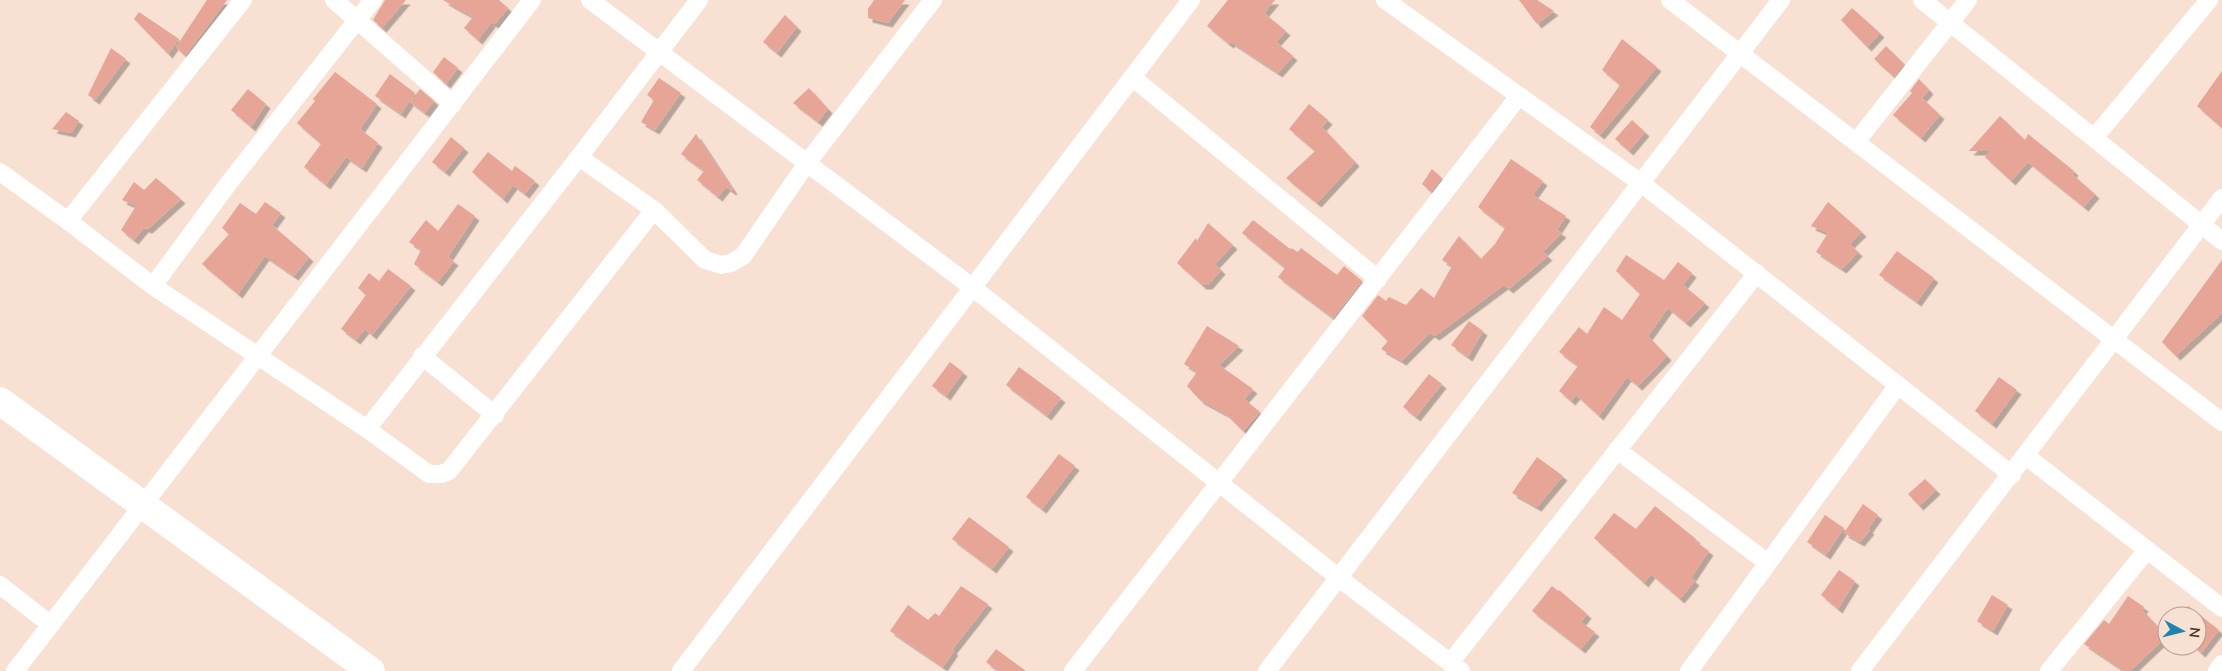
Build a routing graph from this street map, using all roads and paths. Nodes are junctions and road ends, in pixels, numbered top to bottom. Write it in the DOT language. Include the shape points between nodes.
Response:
graph roads {
  1 [pos="243,0"];
  2 [pos="334,0"];
  3 [pos="373,0"];
  4 [pos="532,0"];
  5 [pos="590,0"];
  6 [pos="699,0"];
  7 [pos="933,0"];
  8 [pos="1191,0"];
  9 [pos="1384,0"];
  10 [pos="1670,0"];
  11 [pos="1781,0"];
  12 [pos="1922,0"];
  13 [pos="1968,0"];
  14 [pos="2209,0"];
  15 [pos="357,20"];
  16 [pos="1951,23"];
  17 [pos="659,51"];
  18 [pos="1740,54"];
  19 [pos="1132,78"];
  20 [pos="1520,96"];
  21 [pos="453,104"];
  22 [pos="2094,138"];
  23 [pos="1856,142"];
  24 [pos="579,157"];
  25 [pos="807,163"];
  26 [pos="0,172"];
  27 [pos="1641,183"];
  28 [pos="2222,198"];
  29 [pos="654,210"];
  30 [pos="68,221"];
  31 [pos="2202,225"];
  32 [pos="2222,241"];
  33 [pos="1757,273"];
  34 [pos="1378,279"];
  35 [pos="153,286"];
  36 [pos="972,287"];
  37 [pos="2114,339"];
  38 [pos="422,356"];
  39 [pos="259,358"];
  40 [pos="1898,385"];
  41 [pos="0,401"];
  42 [pos="495,415"];
  43 [pos="2222,422"];
  44 [pos="367,428"];
  45 [pos="1617,450"];
  46 [pos="2026,456"];
  47 [pos="2012,475"];
  48 [pos="1219,483"];
  49 [pos="143,506"];
  50 [pos="2147,550"];
  51 [pos="1768,564"];
  52 [pos="1339,578"];
  53 [pos="0,585"];
  54 [pos="2222,608"];
  55 [pos="51,625"];
  56 [pos="2222,664"];
  57 [pos="1455,667"];
  58 [pos="15,671"];
  59 [pos="371,671"];
  60 [pos="681,671"];
  61 [pos="1073,671"];
  62 [pos="1267,671"];
  63 [pos="1689,671"];
  64 [pos="1860,671"];
  65 [pos="2048,671"];
  66 [pos="2217,671"];
  1 -- 30 [label="street"];
  2 -- 15 [label="street"];
  3 -- 15 [label="street"];
  4 -- 21 [label="street"];
  5 -- 17 [label="street"];
  6 -- 17 [label="street"];
  7 -- 25 [label="street"];
  8 -- 19 [label="street"];
  9 -- 20 [label="street"];
  10 -- 18 [label="street"];
  11 -- 18 [label="street"];
  12 -- 16 [label="street"];
  13 -- 16 [label="street"];
  14 -- 22 [label="street"];
  15 -- 21 [label="street"];
  15 -- 35 [label="street" via="228,184"];
  16 -- 22 [label="street"];
  16 -- 23 [label="street"];
  17 -- 24 [label="street"];
  17 -- 25 [label="street"];
  18 -- 23 [label="street"];
  18 -- 27 [label="street"];
  19 -- 34 [label="street"];
  19 -- 36 [label="street"];
  20 -- 27 [label="street"];
  20 -- 34 [label="street"];
  21 -- 39 [label="street" via="352,232"];
  22 -- 31 [label="street"];
  23 -- 37 [label="street"];
  24 -- 29 [label="street"];
  24 -- 38 [label="street"];
  25 -- 29 [label="street" via="742,256 732,263 721,265 705,260"];
  25 -- 36 [label="street"];
  26 -- 30 [label="street"];
  27 -- 33 [label="street"];
  27 -- 52 [label="street"];
  28 -- 31 [label="street"];
  29 -- 42 [label="street"];
  30 -- 35 [label="street"];
  31 -- 32 [label="street"];
  31 -- 37 [label="street"];
  33 -- 40 [label="street"];
  33 -- 45 [label="street"];
  34 -- 48 [label="street"];
  35 -- 39 [label="street"];
  36 -- 48 [label="street"];
  36 -- 60 [label="street"];
  37 -- 43 [label="street"];
  37 -- 46 [label="street"];
  38 -- 42 [label="street"];
  38 -- 44 [label="street"];
  39 -- 44 [label="street"];
  39 -- 49 [label="street"];
  40 -- 47 [label="street"];
  40 -- 51 [label="street"];
  41 -- 49 [label="main road"];
  42 -- 44 [label="street" via="449,471 441,474 429,474"];
  45 -- 51 [label="street"];
  45 -- 57 [label="street"];
  46 -- 47 [label="street"];
  46 -- 50 [label="street"];
  47 -- 64 [label="street"];
  48 -- 52 [label="street"];
  48 -- 61 [label="street"];
  49 -- 55 [label="street"];
  49 -- 59 [label="main road"];
  50 -- 54 [label="street"];
  50 -- 65 [label="street"];
  51 -- 63 [label="street"];
  52 -- 57 [label="street"];
  52 -- 62 [label="street"];
  53 -- 55 [label="street"];
  55 -- 58 [label="street"];
  56 -- 66 [label="street"];
}
